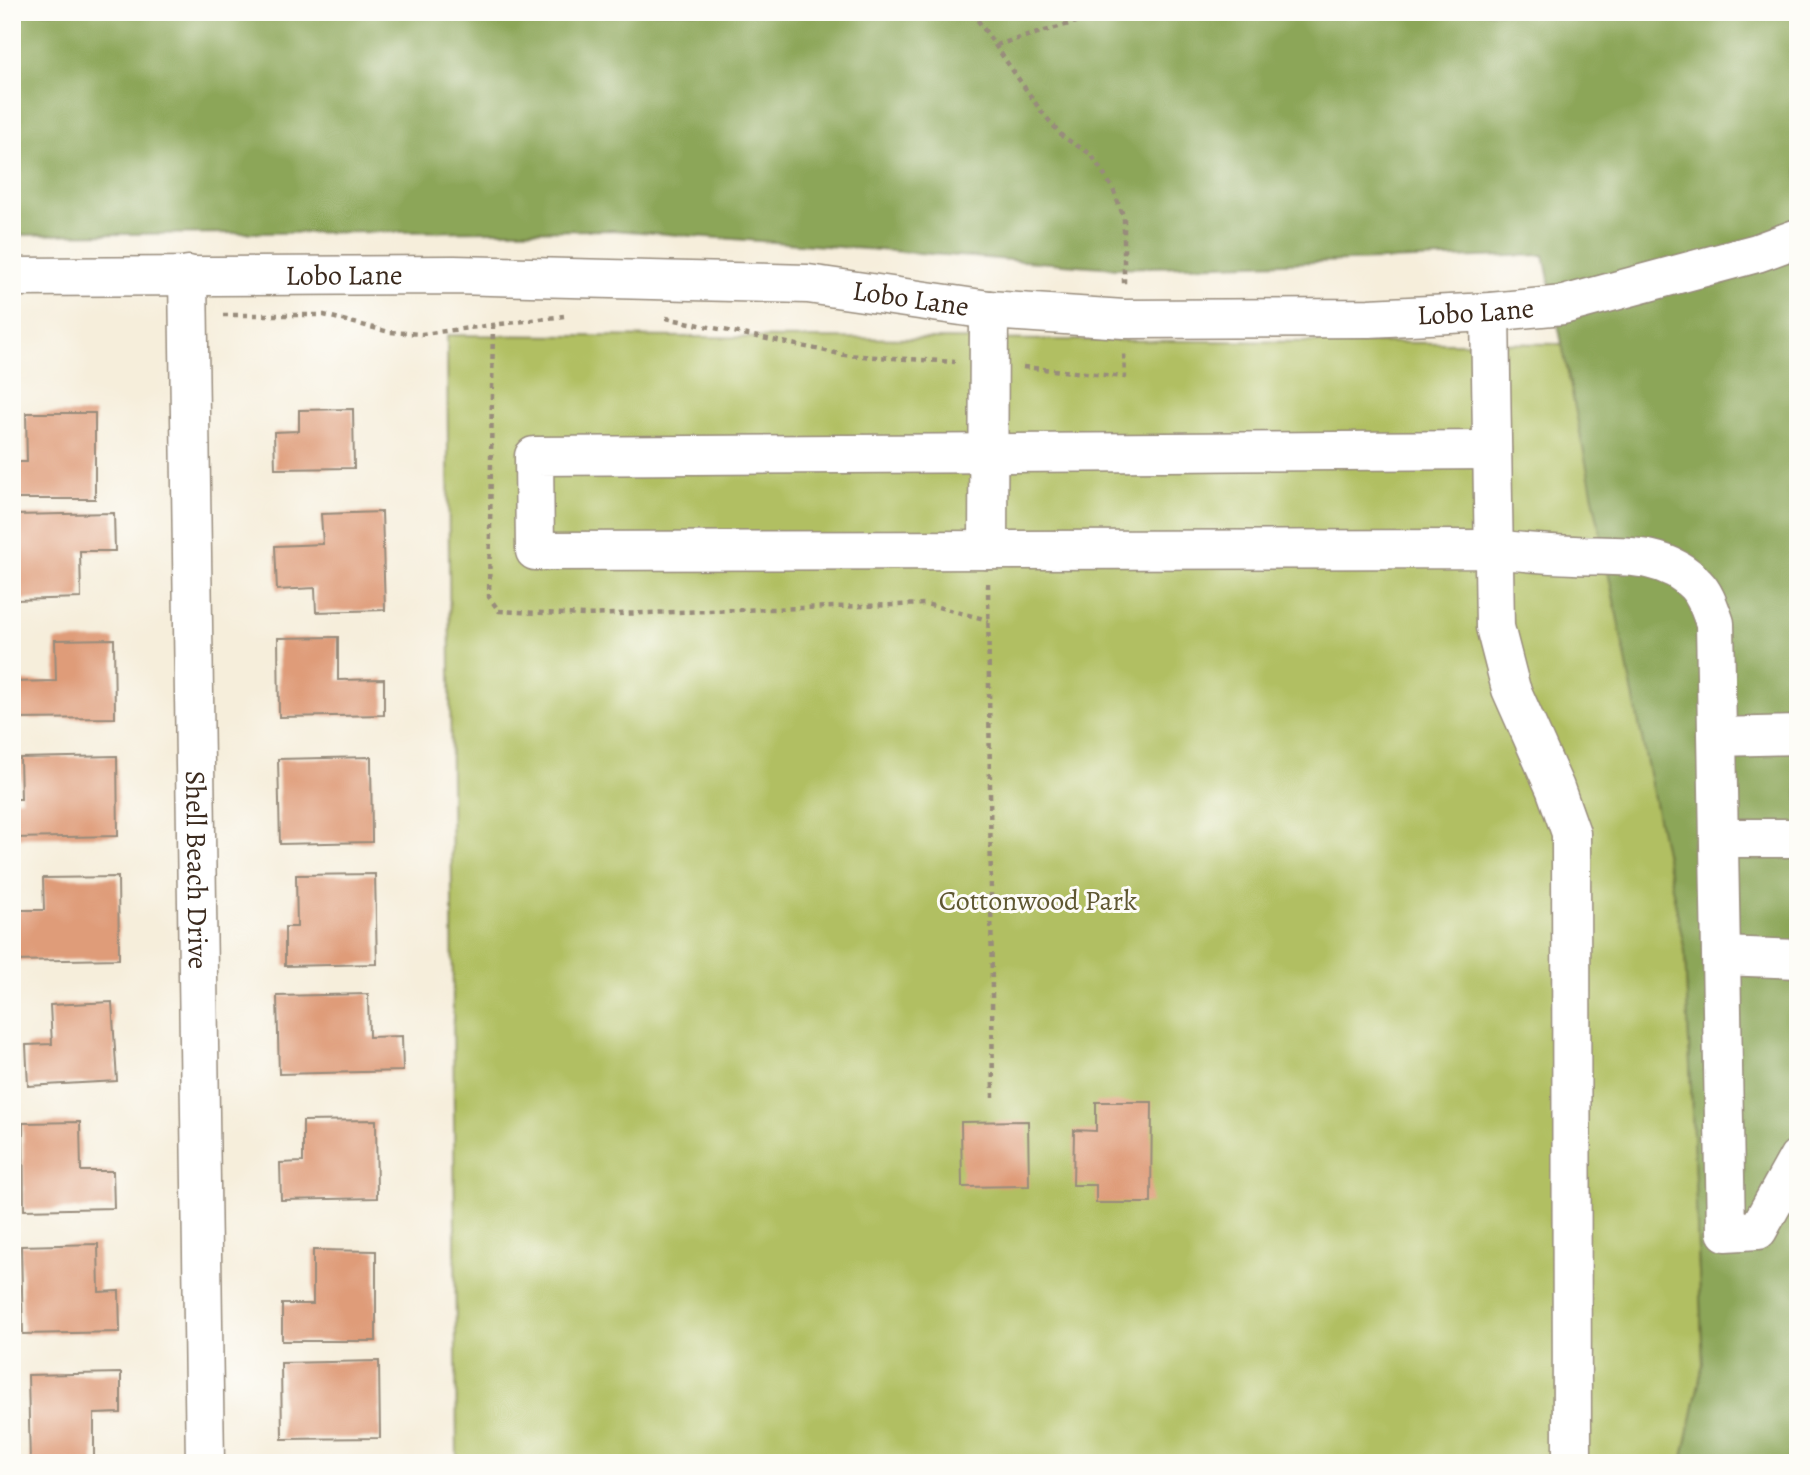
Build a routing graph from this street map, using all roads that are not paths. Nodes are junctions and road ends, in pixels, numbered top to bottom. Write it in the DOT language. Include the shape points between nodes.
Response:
graph roads {
  1 [pos="1798,238"];
  2 [pos="188,275"];
  3 [pos="12,277"];
  4 [pos="989,310"];
  5 [pos="1490,312"];
  6 [pos="1492,450"];
  7 [pos="989,455"];
  8 [pos="1493,549"];
  9 [pos="988,550"];
  10 [pos="1798,735"];
  11 [pos="1718,737"];
  12 [pos="1720,838"];
  13 [pos="1798,838"];
  14 [pos="1722,956"];
  15 [pos="1798,959"];
  16 [pos="1798,1158"];
  17 [pos="205,1463"];
  18 [pos="1572,1463"];
  1 -- 5 [label="street, Lobo Lane" via="1563,305"];
  2 -- 3 [label="street, Lobo Lane"];
  2 -- 4 [label="street, Lobo Lane" via="454,275 808,284"];
  2 -- 17 [label="street, Shell Beach Drive"];
  4 -- 5 [label="street, Lobo Lane" via="1124,319 1369,318"];
  4 -- 7 [label="street"];
  5 -- 6 [label="street"];
  6 -- 7 [label="street"];
  6 -- 8 [label="street"];
  7 -- 9 [label="street"];
  7 -- 9 [label="street" via="534,456 535,551"];
  8 -- 9 [label="street"];
  8 -- 11 [label="street" via="1641,556 1674,568 1696,584 1715,623"];
  8 -- 18 [label="street" via="1495,626 1511,689 1571,833"];
  10 -- 11 [label="street"];
  11 -- 12 [label="street"];
  12 -- 13 [label="street"];
  12 -- 14 [label="street"];
  14 -- 15 [label="street"];
  14 -- 16 [label="street" via="1726,1232 1758,1230"];
}
